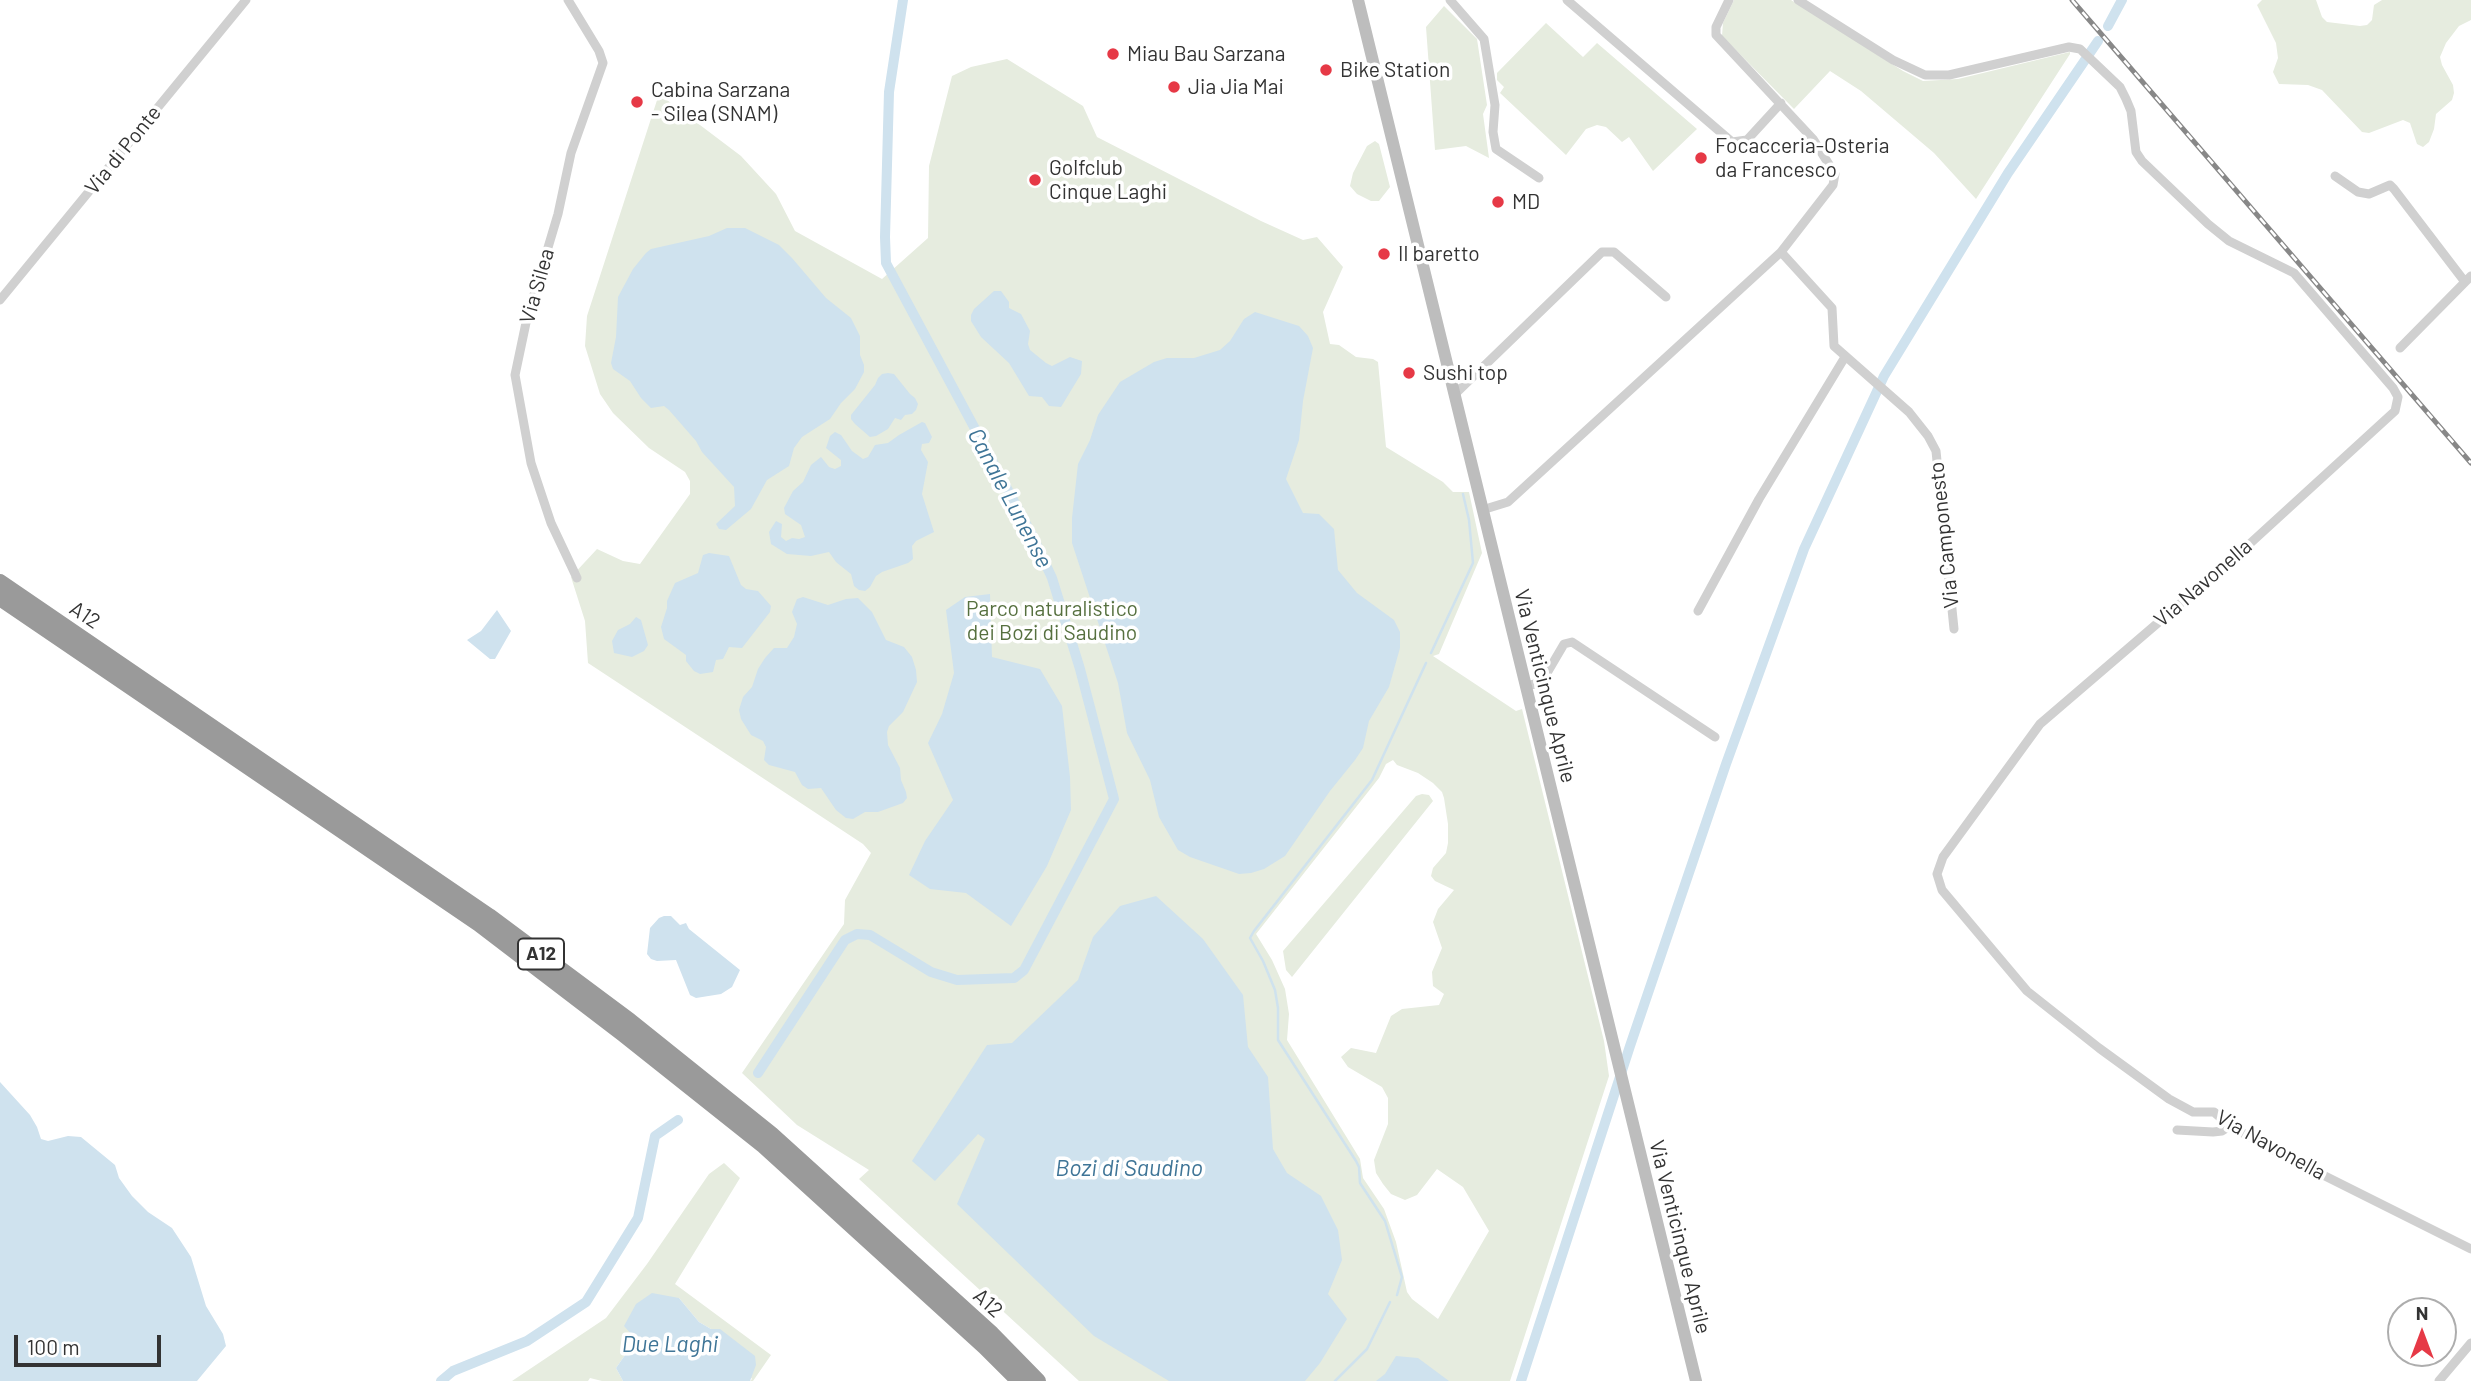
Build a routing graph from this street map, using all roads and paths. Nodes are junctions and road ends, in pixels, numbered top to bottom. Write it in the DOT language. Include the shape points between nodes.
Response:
graph roads {
  1 [pos="246,0"];
  2 [pos="568,0"];
  3 [pos="1358,0"];
  4 [pos="1450,0"];
  5 [pos="1567,0"];
  6 [pos="1729,0"];
  7 [pos="1798,0"];
  8 [pos="1781,103"];
  9 [pos="2335,176"];
  10 [pos="1539,177"];
  11 [pos="1781,252"];
  12 [pos="2468,279"];
  13 [pos="1666,297"];
  14 [pos="0,300"];
  15 [pos="2400,348"];
  16 [pos="1845,357"];
  17 [pos="1454,395"];
  18 [pos="1482,510"];
  19 [pos="576,578"];
  20 [pos="0,582"];
  21 [pos="0,598"];
  22 [pos="1698,611"];
  23 [pos="1954,629"];
  24 [pos="1526,686"];
  25 [pos="1715,737"];
  26 [pos="2227,1124"];
  27 [pos="2177,1130"];
  28 [pos="2471,1249"];
  29 [pos="2471,1343"];
  30 [pos="1019,1381"];
  31 [pos="1038,1381"];
  32 [pos="1696,1381"];
  33 [pos="2439,1381"];
  1 -- 14 [label="street, Via di Ponte"];
  2 -- 19 [label="street, Via Silea" via="603,63 571,153 515,375 531,463"];
  3 -- 17 [label="main road, Via Venticinque Aprile"];
  4 -- 10 [label="street" via="1484,39 1496,149"];
  5 -- 8 [label="street" via="1732,142 1747,140"];
  6 -- 8 [label="street" via="1716,35"];
  7 -- 26 [label="street, Via Navonella" via="1925,75 1949,75 2070,47 2080,49 2120,87 2131,111 2136,152 2142,161 2229,241 2294,273 2398,397 2395,411 2040,723 1938,868 1942,890 2027,991 2169,1100 2193,1112 2214,1112"];
  8 -- 11 [label="street" via="1813,139 1835,174 1833,186"];
  9 -- 12 [label="street" via="2358,192 2394,188"];
  11 -- 16 [label="street, Via Camponesto" via="1832,308 1834,346"];
  11 -- 18 [label="street" via="1508,502"];
  12 -- 15 [label="street"];
  13 -- 17 [label="street" via="1614,252 1602,252"];
  16 -- 22 [label="street"];
  16 -- 23 [label="street, Via Camponesto" via="1909,412 1936,451"];
  17 -- 18 [label="main road, Via Venticinque Aprile"];
  18 -- 24 [label="main road, Via Venticinque Aprile"];
  20 -- 31 [label="highway, A12 / A12" via="489,916 630,1021 771,1134"];
  21 -- 30 [label="highway, A12 / A12" via="479,925 623,1034 764,1146"];
  24 -- 25 [label="street" via="1547,673 1564,644 1572,642"];
  24 -- 32 [label="main road, Via Venticinque Aprile"];
  26 -- 27 [label="street" via="2222,1131"];
  26 -- 28 [label="street, Via Navonella"];
  29 -- 33 [label="street"];
}
